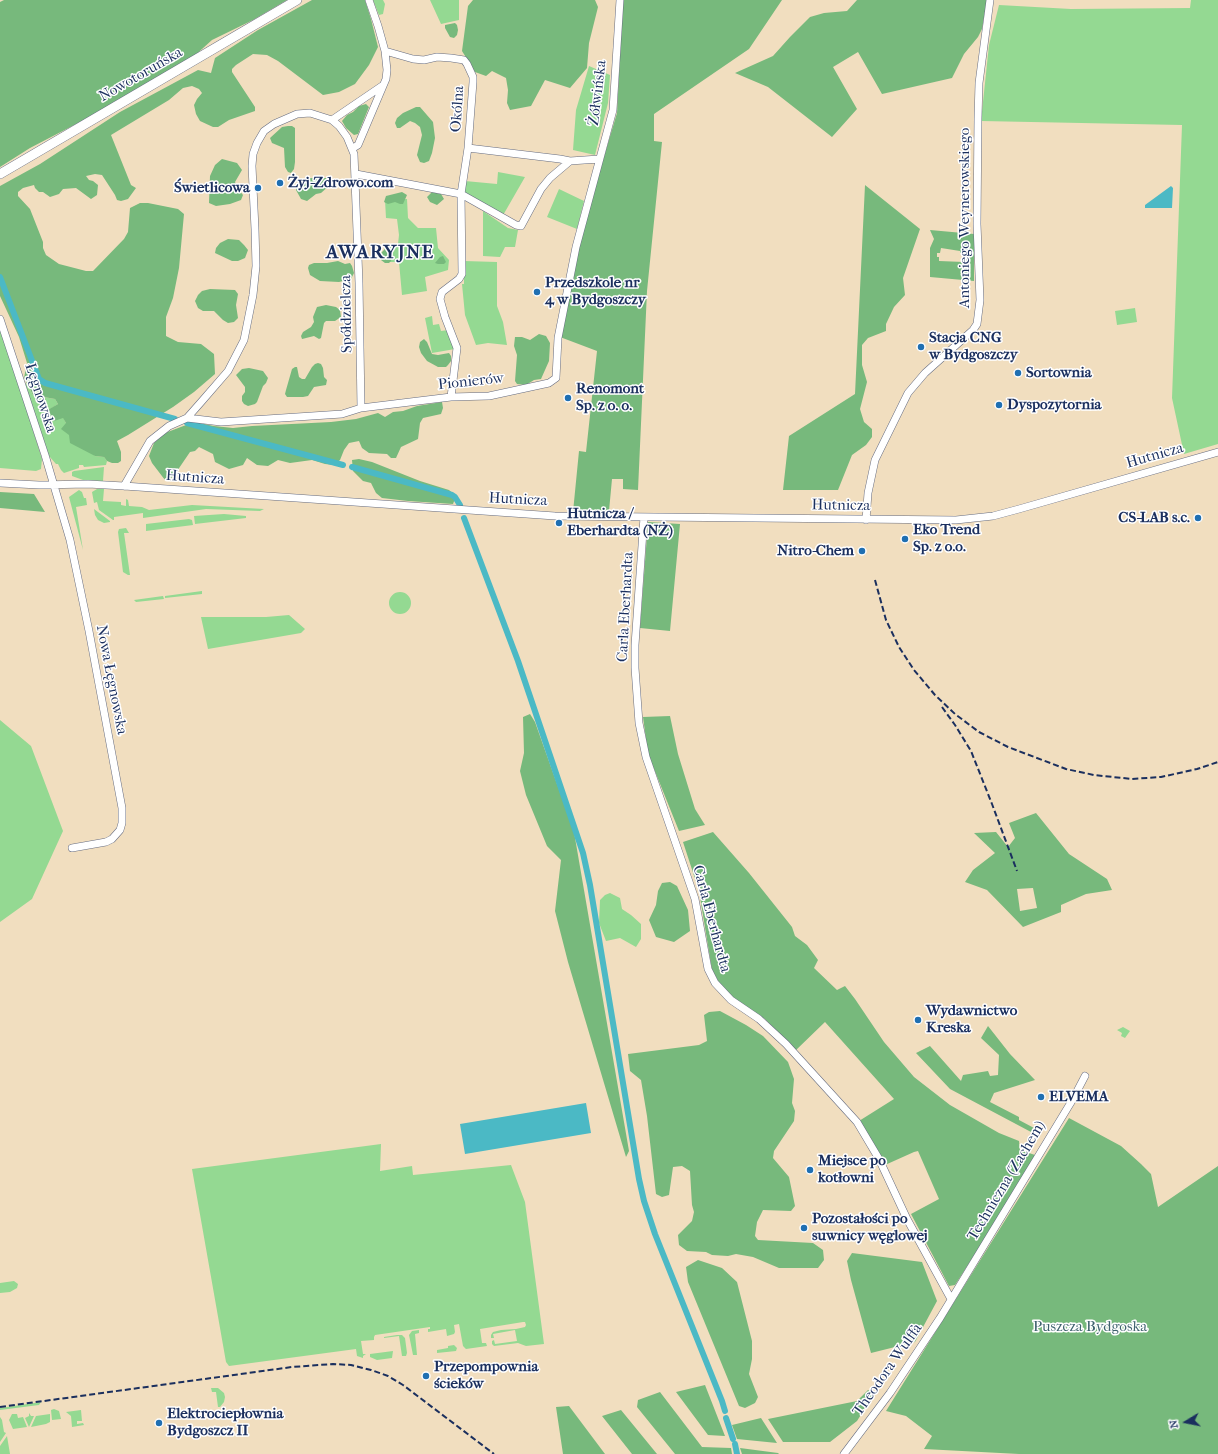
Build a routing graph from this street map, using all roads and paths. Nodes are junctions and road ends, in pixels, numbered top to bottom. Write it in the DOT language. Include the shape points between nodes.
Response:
graph roads {
  1 [pos="297,0"];
  2 [pos="369,0"];
  3 [pos="620,0"];
  4 [pos="990,0"];
  5 [pos="385,51"];
  6 [pos="382,86"];
  7 [pos="332,120"];
  8 [pos="353,148"];
  9 [pos="468,148"];
  10 [pos="599,158"];
  11 [pos="570,161"];
  12 [pos="0,174"];
  13 [pos="356,174"];
  14 [pos="461,194"];
  15 [pos="0,319"];
  16 [pos="451,397"];
  17 [pos="361,408"];
  18 [pos="187,418"];
  19 [pos="1218,452"];
  20 [pos="0,482"];
  21 [pos="53,485"];
  22 [pos="124,486"];
  23 [pos="644,517"];
  24 [pos="866,520"];
  25 [pos="72,848"];
  26 [pos="1085,1076"];
  27 [pos="951,1299"];
  28 [pos="844,1454"];
  1 -- 12 [label="main road, Nowotoruńska"];
  2 -- 5 [label="street"];
  3 -- 10 [label="street, Żółwińska" via="613,110"];
  4 -- 24 [label="street, Antoniego Weynerowskiego" via="979,83 977,224 980,300 977,324 925,373 908,393 875,460 868,493"];
  5 -- 6 [label="street" via="387,70"];
  5 -- 9 [label="street, Okólna" via="413,59 438,57 464,60 473,82"];
  6 -- 7 [label="street"];
  6 -- 8 [label="street" via="358,145"];
  7 -- 8 [label="street, Spółdzielcza" via="347,136"];
  7 -- 18 [label="street" via="310,113 297,114 269,127 257,142 252,166 256,266 244,340 228,371"];
  8 -- 13 [label="street, Spółdzielcza"];
  9 -- 11 [label="street"];
  9 -- 14 [label="street, Okólna"];
  10 -- 11 [label="street"];
  10 -- 16 [label="street, Pionierów" via="581,224 558,338 556,378 549,383 488,396"];
  11 -- 14 [label="street" via="550,178 521,226"];
  13 -- 14 [label="street"];
  13 -- 17 [label="street, Spółdzielcza"];
  14 -- 16 [label="street, Okólna" via="462,274 442,292 440,299 456,348"];
  15 -- 21 [label="street, Łęgnowska"];
  16 -- 17 [label="street, Pionierów"];
  17 -- 18 [label="street, Pionierów" via="342,414 276,420 221,422"];
  18 -- 22 [label="street" via="170,426 150,442"];
  19 -- 24 [label="street, Hutnicza" via="993,516 956,520"];
  20 -- 21 [label="street, Hutnicza"];
  21 -- 22 [label="street, Hutnicza"];
  21 -- 25 [label="street, Nowa Łęgnowska" via="70,540 122,808 120,830 112,839"];
  22 -- 23 [label="street, Hutnicza" via="471,511 555,516"];
  23 -- 24 [label="street, Hutnicza"];
  23 -- 27 [label="street, Carla Eberhardta" via="635,668 639,723 646,756 695,899 708,969 715,983 731,1000 758,1019 786,1044 857,1122 879,1159 907,1218"];
  26 -- 27 [label="street, Techniczna (Zachem)"];
  27 -- 28 [label="street, Theodora Wulffa" via="890,1393"];
}
